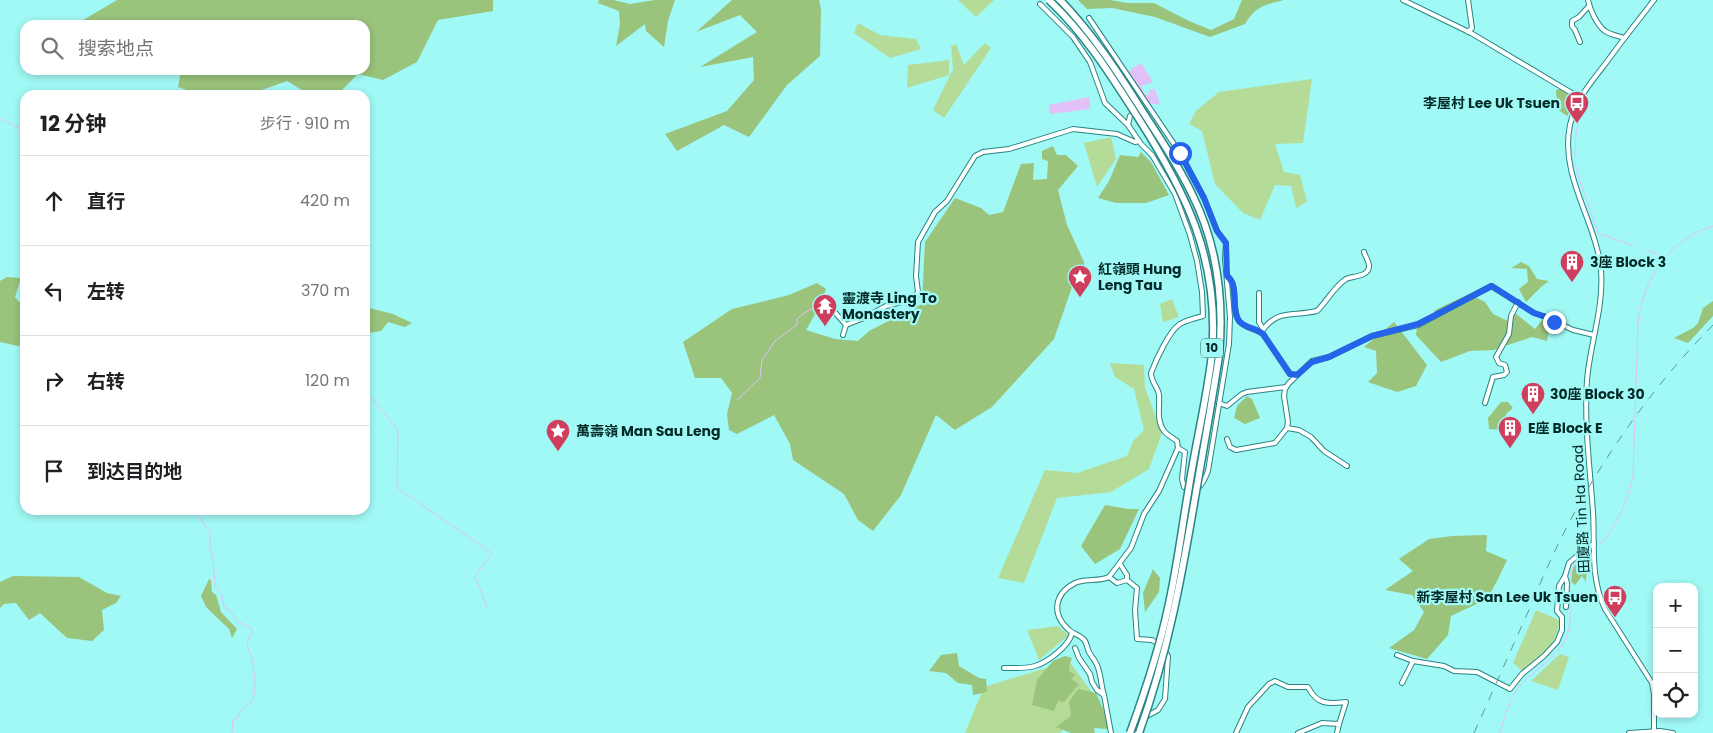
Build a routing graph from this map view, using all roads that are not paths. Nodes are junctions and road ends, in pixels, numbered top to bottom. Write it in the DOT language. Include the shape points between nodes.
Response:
graph roads {
  1 [pos="1049,0"];
  2 [pos="1060,0"];
  3 [pos="1402,0"];
  4 [pos="1468,0"];
  5 [pos="1588,0"];
  6 [pos="1654,0"];
  7 [pos="1040,4"];
  8 [pos="1589,6"];
  9 [pos="1090,18"];
  10 [pos="1468,32"];
  11 [pos="1624,38"];
  12 [pos="1580,42"];
  13 [pos="1580,98"];
  14 [pos="1148,106"];
  15 [pos="1128,125"];
  16 [pos="1139,141"];
  17 [pos="1364,252"];
  18 [pos="1227,276"];
  19 [pos="1259,293"];
  20 [pos="1518,302"];
  21 [pos="832,309"];
  22 [pos="846,325"];
  23 [pos="1262,330"];
  24 [pos="843,335"];
  25 [pos="1594,335"];
  26 [pos="1297,375"];
  27 [pos="1286,386"];
  28 [pos="1219,403"];
  29 [pos="1485,403"];
  30 [pos="1288,428"];
  31 [pos="1227,439"];
  32 [pos="1178,448"];
  33 [pos="1347,466"];
  34 [pos="1594,546"];
  35 [pos="1120,564"];
  36 [pos="1565,576"];
  37 [pos="1109,577"];
  38 [pos="1128,580"];
  39 [pos="1566,607"];
  40 [pos="1072,633"];
  41 [pos="1075,648"];
  42 [pos="1398,655"];
  43 [pos="1413,661"];
  44 [pos="1004,668"];
  45 [pos="1402,683"];
  46 [pos="1104,695"];
  47 [pos="1339,724"];
  48 [pos="1654,732"];
  49 [pos="1111,733"];
  50 [pos="1130,733"];
  51 [pos="1141,733"];
  52 [pos="1236,733"];
  53 [pos="1298,733"];
  54 [pos="1337,733"];
  55 [pos="1629,733"];
  56 [pos="1674,733"];
  1 -- 50 [label="highway, 10, bridge" via="1099,56 1174,176 1197,229 1210,284 1212,352 1177,560 1163,631"];
  2 -- 51 [label="highway, 10, bridge" via="1103,51 1185,180 1205,225 1219,284 1219,356 1184,562 1170,632"];
  3 -- 10 [label="street"];
  4 -- 10 [label="street" via="1472,28"];
  5 -- 8 [label="street"];
  6 -- 11 [label="street, 田廈路 Tin Ha Road"];
  7 -- 15 [label="street" via="1073,36 1090,62 1105,103"];
  8 -- 11 [label="street" via="1600,26"];
  8 -- 12 [label="street" via="1572,21"];
  9 -- 14 [label="street"];
  10 -- 13 [label="street"];
  11 -- 13 [label="street, 田廈路 Tin Ha Road"];
  13 -- 25 [label="street, 田廈路 Tin Ha Road" via="1570,124 1568,152 1601,271"];
  14 -- 15 [label="street" via="1130,116"];
  14 -- 18 [label="street" via="1180,153 1217,231 1226,243"];
  15 -- 16 [label="street"];
  16 -- 22 [label="street" via="1117,134 1073,129 975,156 918,242 918,292 913,299 886,306"];
  16 -- 32 [label="street" via="1152,155 1175,194 1190,235 1202,292 1203,316 1178,325 1151,373 1159,394 1161,423 1165,432 1177,441"];
  17 -- 23 [label="street" via="1369,269 1340,283 1317,311 1278,316"];
  18 -- 23 [label="street" via="1233,287 1236,316 1240,323"];
  18 -- 28 [label="street" via="1229,344"];
  19 -- 23 [label="street"];
  20 -- 25 [label="street" via="1563,326"];
  20 -- 26 [label="street" via="1492,286 1418,324 1372,336 1312,362"];
  20 -- 29 [label="street" via="1511,316 1509,334 1496,357 1505,365 1507,372 1494,377"];
  21 -- 22 [label="street"];
  22 -- 24 [label="street"];
  23 -- 26 [label="street" via="1290,374"];
  25 -- 34 [label="street, 田廈路 Tin Ha Road" via="1587,394"];
  26 -- 27 [label="street"];
  27 -- 28 [label="street" via="1247,392 1227,406"];
  27 -- 30 [label="street"];
  28 -- 32 [label="street" via="1208,470 1205,481 1197,489 1184,487 1185,452"];
  30 -- 31 [label="street" via="1270,445 1236,450 1230,447"];
  30 -- 33 [label="street" via="1311,436 1324,451"];
  32 -- 35 [label="street" via="1160,491 1144,514 1131,548"];
  34 -- 36 [label="street" via="1569,563"];
  34 -- 48 [label="street, 田廈路 Tin Ha Road" via="1598,589 1605,609 1652,683"];
  35 -- 37 [label="street"];
  35 -- 38 [label="street"];
  36 -- 39 [label="street"];
  36 -- 43 [label="street" via="1558,590 1562,630 1557,642 1510,689 1477,672"];
  37 -- 38 [label="street" via="1117,583"];
  37 -- 40 [label="street" via="1076,583 1066,589 1058,601 1056,611"];
  38 -- 51 [label="street" via="1137,588 1137,639 1152,640 1164,648 1168,656 1165,699 1158,710 1140,723"];
  40 -- 44 [label="street" via="1062,649 1037,666"];
  40 -- 46 [label="street" via="1086,642 1098,668"];
  41 -- 46 [label="street" via="1092,682"];
  42 -- 43 [label="street"];
  43 -- 45 [label="street"];
  46 -- 49 [label="street"];
  47 -- 52 [label="street" via="1346,702 1328,703 1312,696 1308,687 1288,687 1275,681 1248,707"];
  47 -- 53 [label="street" via="1322,723"];
  47 -- 54 [label="street"];
  48 -- 55 [label="street"];
  48 -- 56 [label="street"];
}
